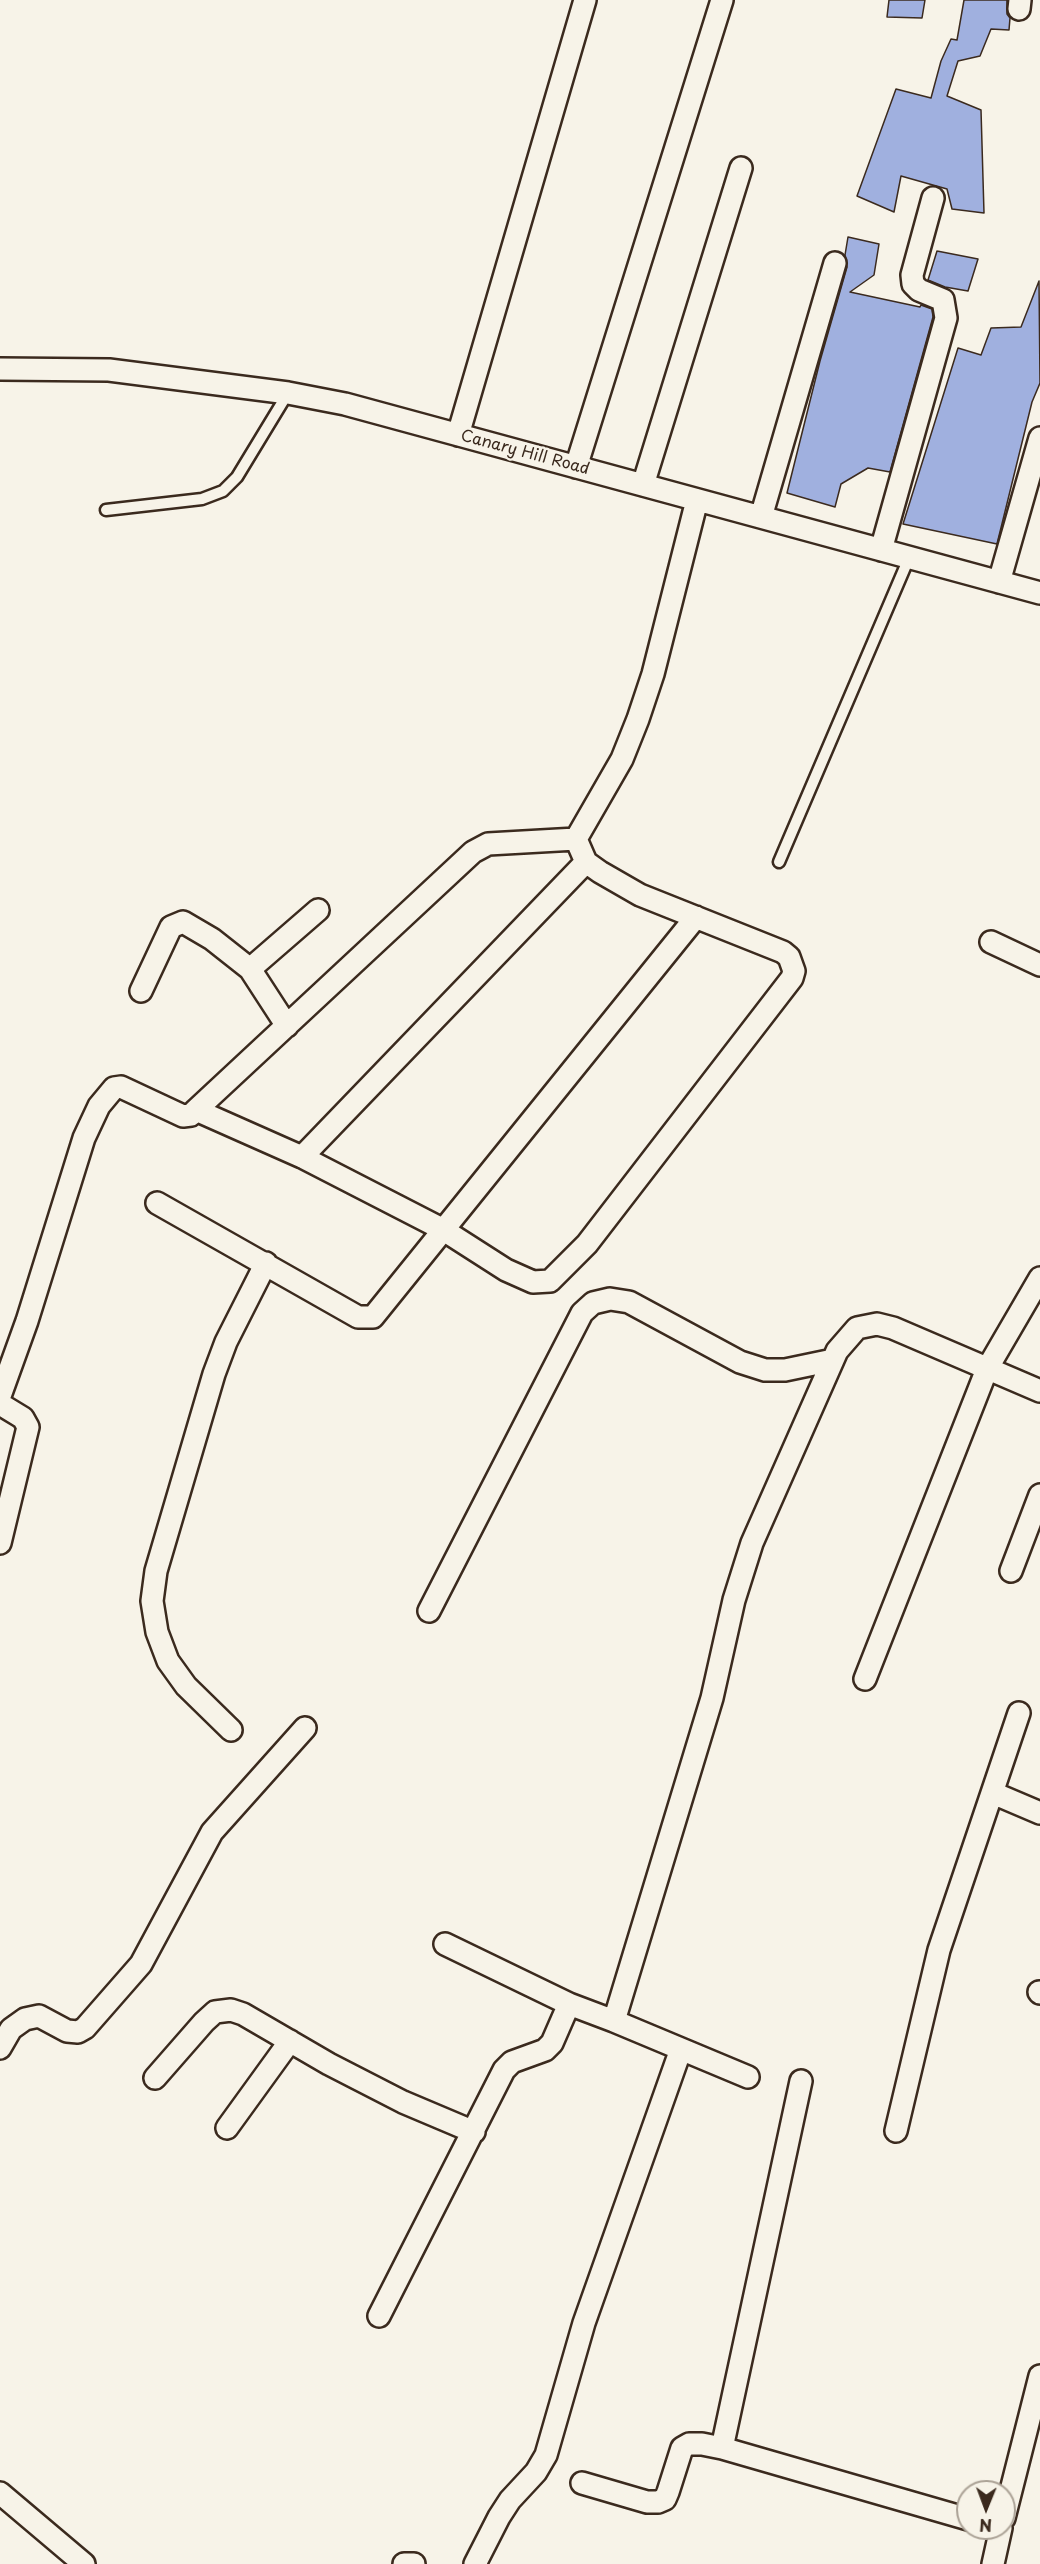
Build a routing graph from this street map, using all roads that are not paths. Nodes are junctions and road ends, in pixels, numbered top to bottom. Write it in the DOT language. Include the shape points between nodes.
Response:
graph roads {
  1 [pos="585,0"];
  2 [pos="722,0"];
  3 [pos="741,168"];
  4 [pos="933,198"];
  5 [pos="835,263"];
  6 [pos="0,369"];
  7 [pos="288,393"];
  8 [pos="458,435"];
  9 [pos="1040,438"];
  10 [pos="576,467"];
  11 [pos="643,485"];
  12 [pos="696,500"];
  13 [pos="106,510"];
  14 [pos="761,517"];
  15 [pos="881,550"];
  16 [pos="909,558"];
  17 [pos="999,582"];
  18 [pos="1040,593"];
  19 [pos="576,839"];
  20 [pos="586,862"];
  21 [pos="779,862"];
  22 [pos="318,910"];
  23 [pos="696,917"];
  24 [pos="992,942"];
  25 [pos="1040,965"];
  26 [pos="249,969"];
  27 [pos="141,991"];
  28 [pos="287,1026"];
  29 [pos="195,1110"];
  30 [pos="302,1157"];
  31 [pos="157,1203"];
  32 [pos="442,1229"];
  33 [pos="266,1263"];
  34 [pos="1040,1278"];
  35 [pos="833,1360"];
  36 [pos="987,1369"];
  37 [pos="1040,1390"];
  38 [pos="0,1396"];
  39 [pos="0,1404"];
  40 [pos="1040,1495"];
  41 [pos="0,1543"];
  42 [pos="1011,1571"];
  43 [pos="429,1611"];
  44 [pos="865,1679"];
  45 [pos="1019,1713"];
  46 [pos="306,1728"];
  47 [pos="231,1730"];
  48 [pos="993,1793"];
  49 [pos="1040,1813"];
  50 [pos="445,1944"];
  51 [pos="569,2004"];
  52 [pos="614,2021"];
  53 [pos="290,2041"];
  54 [pos="0,2048"];
  55 [pos="681,2049"];
  56 [pos="748,2077"];
  57 [pos="154,2078"];
  58 [pos="801,2081"];
  59 [pos="227,2128"];
  60 [pos="896,2131"];
  61 [pos="474,2132"];
  62 [pos="379,2316"];
  63 [pos="1040,2376"];
  64 [pos="722,2448"];
  65 [pos="1014,2480"];
  66 [pos="582,2483"];
  67 [pos="0,2493"];
  68 [pos="956,2516"];
  69 [pos="998,2540"];
  70 [pos="84,2564"];
  71 [pos="404,2564"];
  72 [pos="414,2564"];
  73 [pos="475,2564"];
  74 [pos="993,2564"];
  1 -- 8 [label="street"];
  2 -- 10 [label="street"];
  3 -- 11 [label="street"];
  4 -- 15 [label="street" via="912,275 913,284 920,290 943,300 946,318"];
  5 -- 14 [label="street"];
  6 -- 7 [label="street, Canary Hill Road" via="109,370"];
  7 -- 8 [label="street, Canary Hill Road"];
  7 -- 13 [label="lane" via="237,477 223,491 202,499"];
  8 -- 10 [label="street, Canary Hill Road"];
  9 -- 17 [label="street"];
  10 -- 11 [label="street, Canary Hill Road"];
  11 -- 12 [label="street, Canary Hill Road"];
  12 -- 14 [label="street, Canary Hill Road"];
  12 -- 19 [label="street" via="638,719 622,759"];
  14 -- 15 [label="street, Canary Hill Road"];
  15 -- 16 [label="street, Canary Hill Road"];
  16 -- 17 [label="street, Canary Hill Road"];
  16 -- 21 [label="lane"];
  17 -- 18 [label="street, Canary Hill Road"];
  19 -- 20 [label="street"];
  19 -- 28 [label="street" via="488,844 472,852"];
  20 -- 23 [label="street" via="640,895"];
  20 -- 30 [label="street"];
  22 -- 26 [label="street"];
  23 -- 32 [label="street"];
  23 -- 32 [label="street" via="783,952 793,964 792,978 587,1244 554,1279 539,1284 486,1260"];
  24 -- 25 [label="street"];
  26 -- 27 [label="street" via="188,923 178,922 171,927"];
  26 -- 28 [label="street"];
  28 -- 29 [label="street"];
  29 -- 30 [label="street"];
  29 -- 38 [label="street" via="183,1116 122,1087 114,1089 99,1106 84,1138"];
  30 -- 32 [label="street"];
  31 -- 33 [label="street"];
  32 -- 33 [label="street" via="377,1314 369,1318 358,1317"];
  33 -- 47 [label="street" via="214,1374 156,1571 152,1600 157,1632 168,1661 186,1686"];
  34 -- 36 [label="street"];
  35 -- 36 [label="street" via="857,1328 877,1324"];
  35 -- 43 [label="street" via="765,1370 740,1362 629,1302 610,1299 593,1303 582,1313"];
  35 -- 52 [label="street" via="752,1543 711,1698"];
  36 -- 37 [label="street"];
  36 -- 44 [label="street"];
  39 -- 41 [label="street" via="23,1418 28,1427"];
  40 -- 42 [label="street"];
  45 -- 48 [label="street"];
  46 -- 54 [label="street" via="212,1832 141,1964 85,2028 67,2031 39,2016 25,2019 11,2029"];
  48 -- 49 [label="street"];
  48 -- 60 [label="street" via="939,1950"];
  50 -- 51 [label="street"];
  51 -- 52 [label="street"];
  51 -- 61 [label="street" via="546,2050 512,2061 504,2070"];
  52 -- 55 [label="street"];
  53 -- 57 [label="street" via="243,2014 231,2010 215,2012"];
  53 -- 59 [label="street"];
  53 -- 61 [label="street" via="403,2102"];
  55 -- 56 [label="street"];
  55 -- 73 [label="street" via="584,2323 546,2455 510,2500"];
  58 -- 64 [label="street"];
  61 -- 62 [label="street"];
  63 -- 65 [label="street"];
  64 -- 66 [label="street" via="696,2444 682,2448 665,2499 657,2502"];
  64 -- 68 [label="street"];
  67 -- 70 [label="street"];
  69 -- 74 [label="street"];
  71 -- 72 [label="street"];
}
